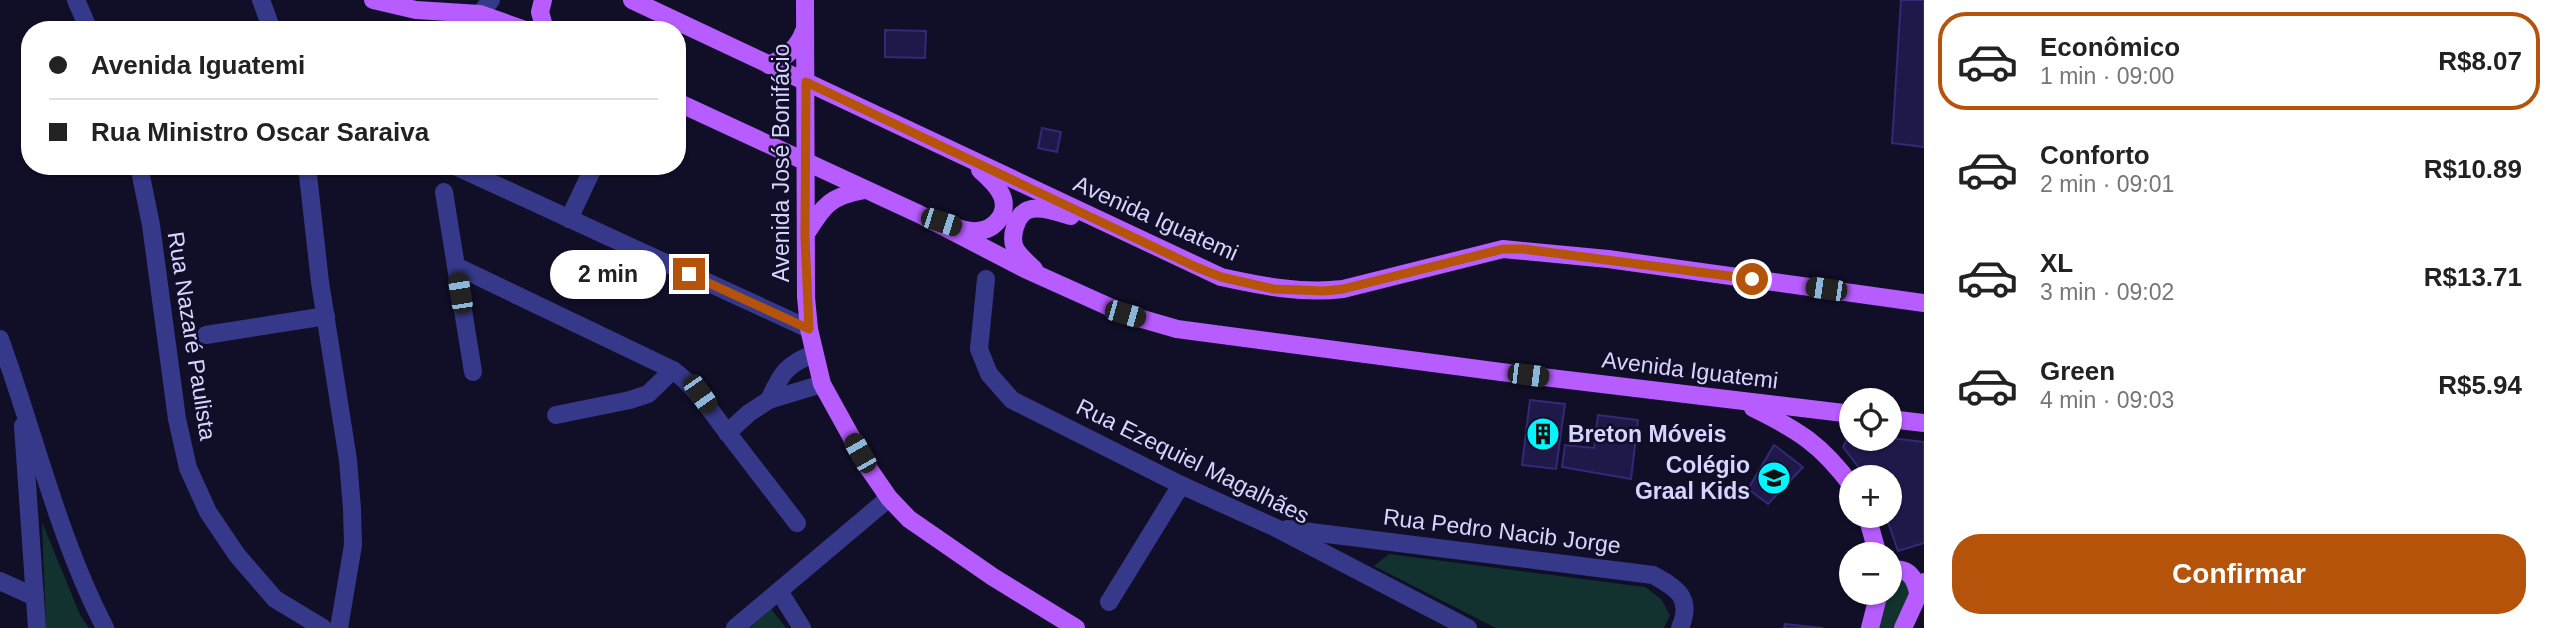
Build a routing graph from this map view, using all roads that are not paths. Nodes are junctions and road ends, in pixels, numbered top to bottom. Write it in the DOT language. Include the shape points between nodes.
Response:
graph roads {
  1 [pos="76,0"];
  2 [pos="261,0"];
  3 [pos="373,0"];
  4 [pos="543,0"];
  5 [pos="632,0"];
  6 [pos="806,0"];
  7 [pos="486,7"];
  8 [pos="85,21"];
  9 [pos="269,21"];
  10 [pos="470,21"];
  11 [pos="510,21"];
  12 [pos="542,21"];
  13 [pos="676,21"];
  14 [pos="686,26"];
  15 [pos="806,27"];
  16 [pos="769,65"];
  17 [pos="806,82"];
  18 [pos="686,106"];
  19 [pos="966,159"];
  20 [pos="807,164"];
  21 [pos="141,175"];
  22 [pos="308,175"];
  23 [pos="478,175"];
  24 [pos="590,175"];
  25 [pos="865,190"];
  26 [pos="444,192"];
  27 [pos="919,214"];
  28 [pos="569,219"];
  29 [pos="1109,226"];
  30 [pos="805,237"];
  31 [pos="456,266"];
  32 [pos="1040,276"];
  33 [pos="986,279"];
  34 [pos="1924,303"];
  35 [pos="326,316"];
  36 [pos="809,329"];
  37 [pos="206,335"];
  38 [pos="0,339"];
  39 [pos="814,354"];
  40 [pos="673,370"];
  41 [pos="473,372"];
  42 [pos="822,384"];
  43 [pos="22,398"];
  44 [pos="769,400"];
  45 [pos="1741,402"];
  46 [pos="1839,413"];
  47 [pos="556,415"];
  48 [pos="1902,420"];
  49 [pos="1924,423"];
  50 [pos="727,433"];
  51 [pos="1839,468"];
  52 [pos="1181,485"];
  53 [pos="889,498"];
  54 [pos="797,523"];
  55 [pos="1276,528"];
  56 [pos="1902,569"];
  57 [pos="0,580"];
  58 [pos="1921,587"];
  59 [pos="779,591"];
  60 [pos="35,597"];
  61 [pos="1109,602"];
  62 [pos="1876,605"];
  63 [pos="1071,627"];
  64 [pos="37,628"];
  65 [pos="105,628"];
  66 [pos="323,628"];
  67 [pos="339,628"];
  68 [pos="735,628"];
  69 [pos="802,628"];
  70 [pos="1468,628"];
  71 [pos="1680,628"];
  72 [pos="1870,628"];
  73 [pos="1903,628"];
  1 -- 8 [label="street"];
  2 -- 9 [label="street"];
  3 -- 7 [label="main road" via="416,10"];
  4 -- 12 [label="main road"];
  5 -- 13 [label="main road, Avenida Iguatemi"];
  6 -- 15 [label="main road, Avenida José Bonifácio"];
  7 -- 10 [label="street"];
  7 -- 11 [label="main road"];
  14 -- 16 [label="main road, Avenida Iguatemi"];
  15 -- 16 [label="main road" via="800,42"];
  15 -- 17 [label="main road, Avenida José Bonifácio"];
  16 -- 17 [label="main road, Avenida Iguatemi"];
  17 -- 19 [label="main road, Avenida Iguatemi"];
  17 -- 20 [label="main road, Avenida José Bonifácio"];
  18 -- 20 [label="main road, Avenida Iguatemi"];
  19 -- 27 [label="main road" via="1002,194 1004,207 998,222 977,232"];
  19 -- 29 [label="main road, Avenida Iguatemi"];
  20 -- 25 [label="main road, Avenida Iguatemi"];
  20 -- 30 [label="main road, Avenida José Bonifácio"];
  21 -- 66 [label="street, Rua Nazaré Paulista" via="188,468 208,512 237,555 275,600"];
  22 -- 35 [label="street"];
  23 -- 28 [label="street"];
  24 -- 28 [label="street"];
  25 -- 27 [label="main road, Avenida Iguatemi"];
  25 -- 30 [label="main road" via="831,199"];
  26 -- 31 [label="street"];
  27 -- 32 [label="main road, Avenida Iguatemi"];
  28 -- 36 [label="street"];
  29 -- 32 [label="main road" via="1029,209 1021,215 1013,236 1016,249"];
  29 -- 34 [label="main road, Avenida Iguatemi" via="1221,277 1274,289 1343,289 1503,249 1523,249"];
  30 -- 36 [label="main road, Avenida José Bonifácio"];
  31 -- 40 [label="street"];
  31 -- 41 [label="street"];
  32 -- 45 [label="main road, Avenida Iguatemi" via="1125,314 1177,329"];
  33 -- 52 [label="street, Rua Ezequiel Magalhães" via="979,349 989,374 1012,400"];
  35 -- 37 [label="street"];
  35 -- 67 [label="street" via="352,509 353,545"];
  36 -- 39 [label="main road, Avenida José Bonifácio"];
  38 -- 43 [label="street"];
  39 -- 42 [label="main road, Avenida José Bonifácio"];
  39 -- 44 [label="street" via="797,360 782,373"];
  40 -- 47 [label="street" via="648,394"];
  40 -- 50 [label="street" via="700,394"];
  42 -- 44 [label="street"];
  42 -- 53 [label="main road, Avenida José Bonifácio"];
  43 -- 60 [label="street"];
  43 -- 65 [label="street" via="70,551"];
  44 -- 50 [label="street"];
  45 -- 46 [label="main road, Avenida Iguatemi"];
  45 -- 51 [label="main road" via="1796,429"];
  48 -- 49 [label="main road"];
  50 -- 54 [label="street"];
  52 -- 55 [label="street, Rua Ezequiel Magalhães"];
  52 -- 61 [label="street"];
  53 -- 59 [label="street"];
  53 -- 63 [label="main road, Avenida José Bonifácio" via="909,519"];
  55 -- 70 [label="street, Rua Ezequiel Magalhães"];
  55 -- 71 [label="street, Rua Pedro Nacib Jorge" via="1653,575 1677,588 1685,603"];
  56 -- 58 [label="main road"];
  57 -- 60 [label="street"];
  58 -- 73 [label="main road"];
  59 -- 68 [label="street"];
  59 -- 69 [label="street"];
  60 -- 64 [label="street"];
  62 -- 72 [label="main road"];
}
